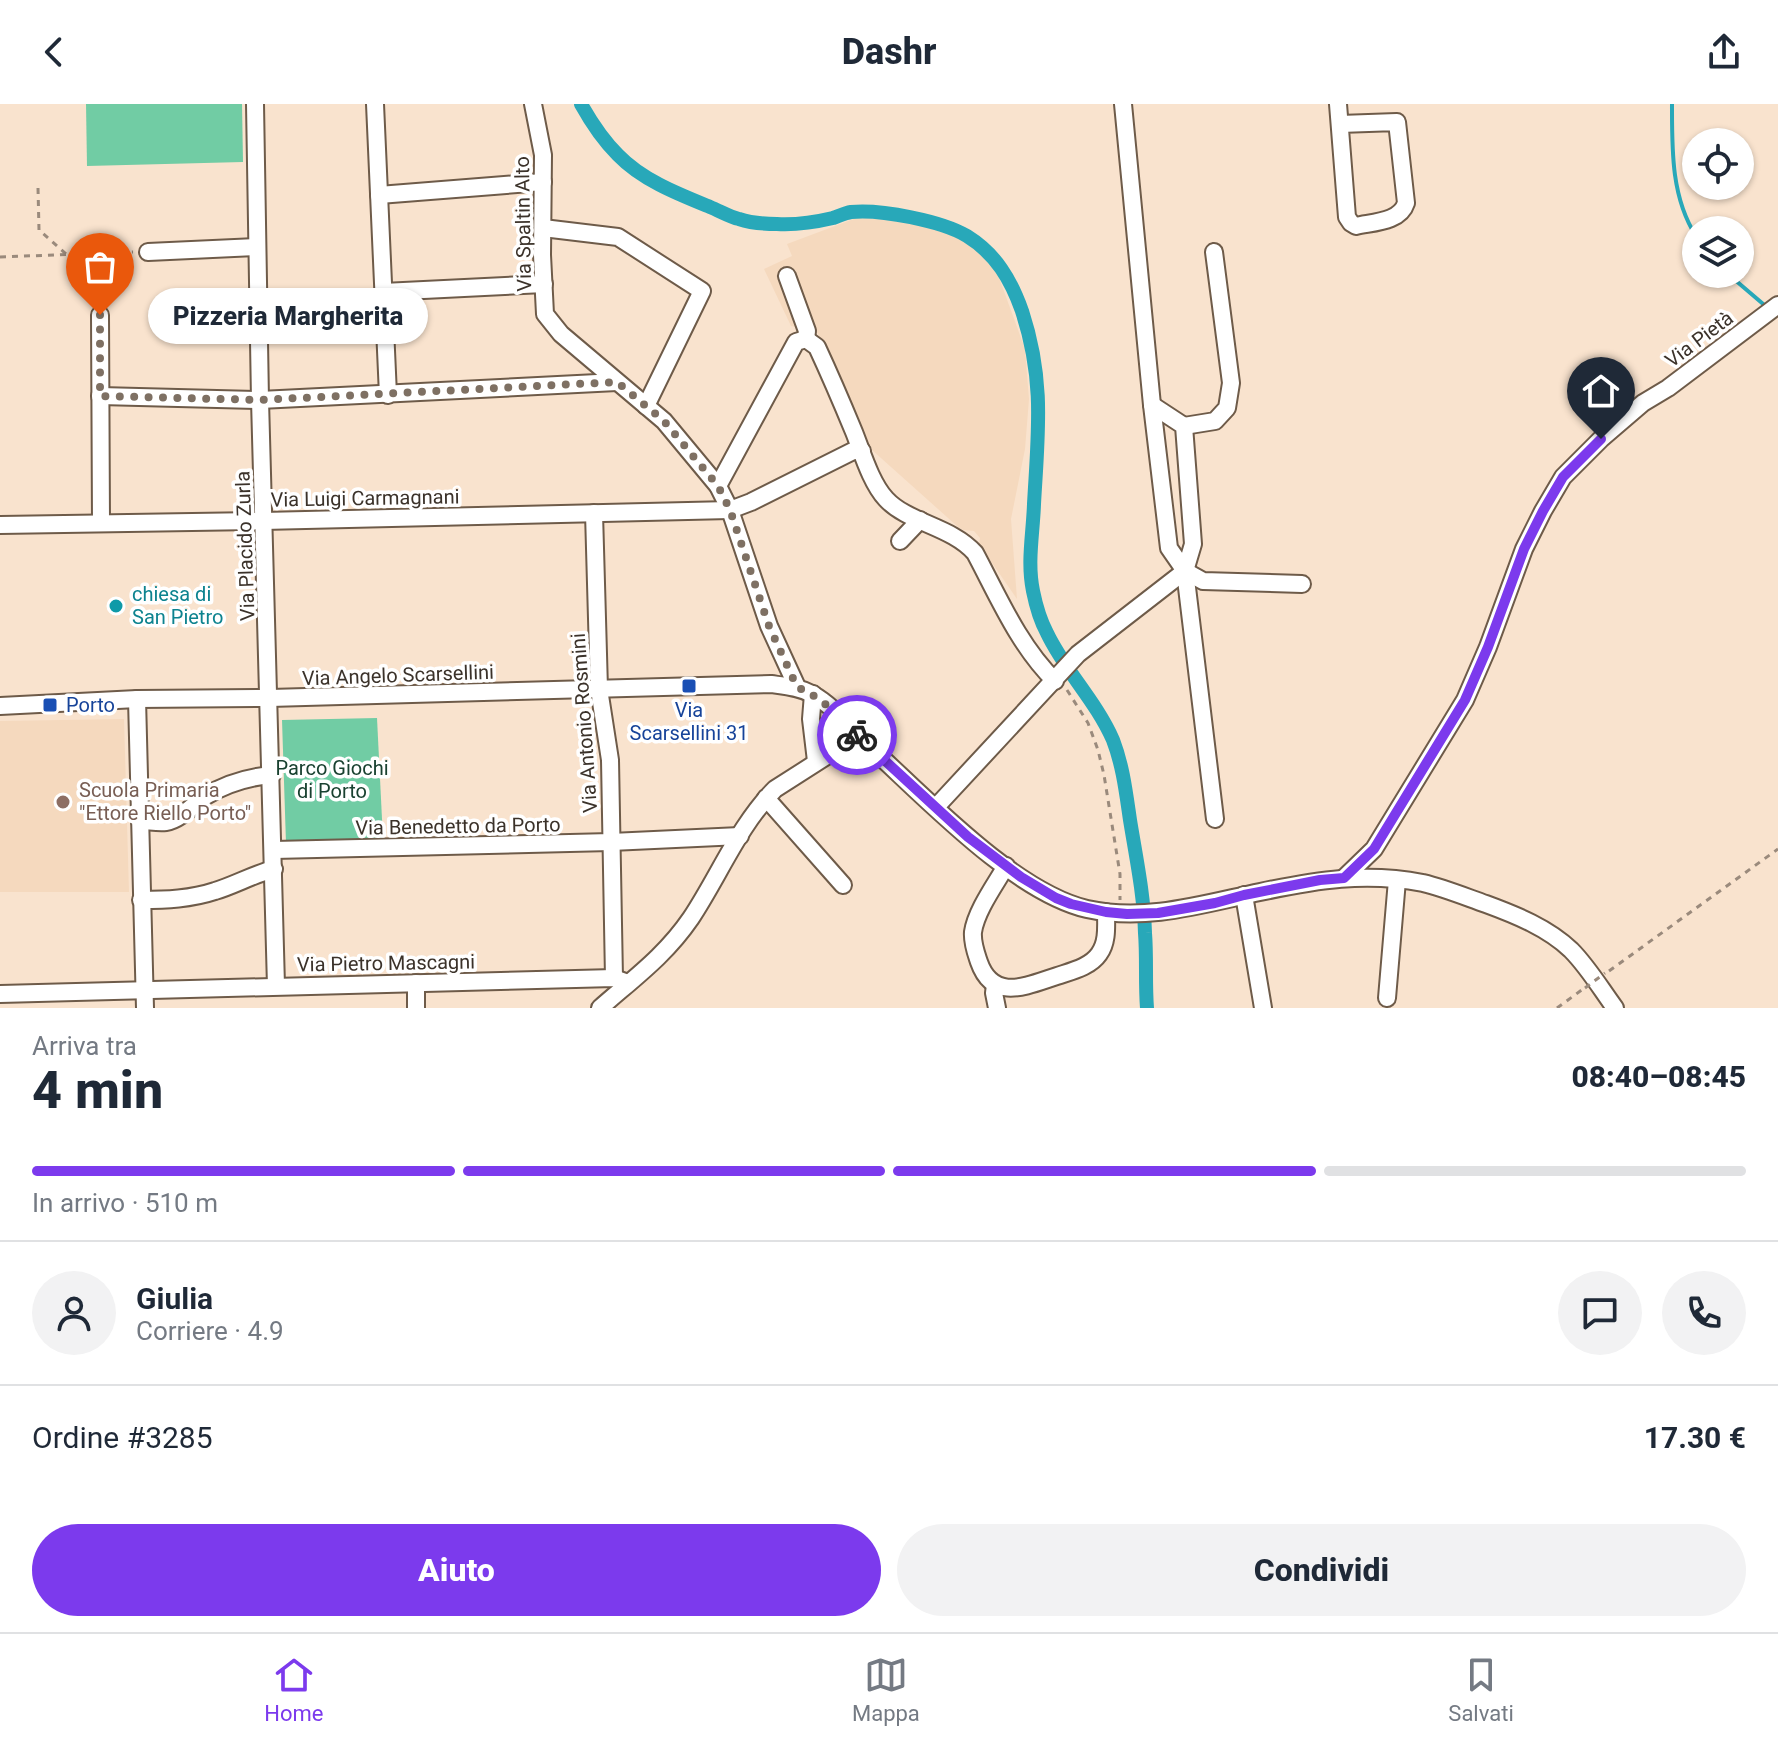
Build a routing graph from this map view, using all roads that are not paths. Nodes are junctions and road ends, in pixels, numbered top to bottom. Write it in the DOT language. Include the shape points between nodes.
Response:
graph roads {
  1 [pos="255,104"];
  2 [pos="375,104"];
  3 [pos="533,104"];
  4 [pos="1123,104"];
  5 [pos="1338,104"];
  6 [pos="1340,124"];
  7 [pos="543,182"];
  8 [pos="379,195"];
  9 [pos="543,228"];
  10 [pos="257,247"];
  11 [pos="148,252"];
  12 [pos="1214,252"];
  13 [pos="787,276"];
  14 [pos="544,284"];
  15 [pos="383,292"];
  16 [pos="1773,309"];
  17 [pos="100,315"];
  18 [pos="806,339"];
  19 [pos="617,382"];
  20 [pos="388,395"];
  21 [pos="100,396"];
  22 [pos="260,400"];
  23 [pos="1152,405"];
  24 [pos="646,406"];
  25 [pos="849,419"];
  26 [pos="1184,426"];
  27 [pos="862,451"];
  28 [pos="831,462"];
  29 [pos="718,486"];
  30 [pos="730,510"];
  31 [pos="594,513"];
  32 [pos="920,520"];
  33 [pos="263,521"];
  34 [pos="101,522"];
  35 [pos="0,525"];
  36 [pos="900,541"];
  37 [pos="1185,571"];
  38 [pos="1302,584"];
  39 [pos="1058,677"];
  40 [pos="797,687"];
  41 [pos="599,689"];
  42 [pos="813,694"];
  43 [pos="270,698"];
  44 [pos="137,699"];
  45 [pos="0,706"];
  46 [pos="858,736"];
  47 [pos="816,761"];
  48 [pos="272,775"];
  49 [pos="766,798"];
  50 [pos="936,807"];
  51 [pos="1215,819"];
  52 [pos="140,821"];
  53 [pos="740,836"];
  54 [pos="611,842"];
  55 [pos="1374,849"];
  56 [pos="274,850"];
  57 [pos="1006,866"];
  58 [pos="274,869"];
  59 [pos="1344,878"];
  60 [pos="1392,880"];
  61 [pos="843,885"];
  62 [pos="1244,895"];
  63 [pos="141,900"];
  64 [pos="1106,912"];
  65 [pos="621,981"];
  66 [pos="416,983"];
  67 [pos="995,985"];
  68 [pos="276,986"];
  69 [pos="144,990"];
  70 [pos="0,994"];
  71 [pos="1387,998"];
  72 [pos="145,1008"];
  73 [pos="416,1008"];
  74 [pos="600,1008"];
  75 [pos="997,1008"];
  76 [pos="1263,1008"];
  77 [pos="1615,1008"];
  1 -- 10 [label="street, Via Placido Zurla"];
  2 -- 8 [label="street"];
  3 -- 7 [label="street, Via Spaltin Alto"];
  4 -- 23 [label="street"];
  5 -- 6 [label="street"];
  6 -- 6 [label="street" via="1347,217 1356,226 1397,217 1406,203 1397,122"];
  7 -- 8 [label="street"];
  7 -- 9 [label="street, Via Spaltin Alto"];
  8 -- 15 [label="street"];
  9 -- 14 [label="street, Via Spaltin Alto"];
  9 -- 24 [label="street" via="618,237 702,291"];
  10 -- 11 [label="street"];
  10 -- 22 [label="street, Via Placido Zurla"];
  12 -- 26 [label="street" via="1231,383 1227,408 1215,421"];
  13 -- 18 [label="street"];
  14 -- 15 [label="street"];
  14 -- 19 [label="street, Via Spaltin Alto" via="545,314"];
  15 -- 20 [label="street"];
  16 -- 55 [label="street, Via Pietà" via="1643,403 1563,477 1524,549 1465,700"];
  17 -- 21 [label="street"];
  18 -- 25 [label="street" via="817,347"];
  18 -- 29 [label="street" via="796,342"];
  19 -- 20 [label="street"];
  19 -- 24 [label="street, Via Spaltin Alto"];
  20 -- 22 [label="street"];
  21 -- 22 [label="street"];
  21 -- 34 [label="street"];
  22 -- 33 [label="street, Via Placido Zurla"];
  23 -- 26 [label="street"];
  23 -- 37 [label="street" via="1169,548"];
  24 -- 29 [label="street, Via Spaltin Alto"];
  25 -- 27 [label="street"];
  25 -- 28 [label="street"];
  26 -- 37 [label="street" via="1193,544"];
  27 -- 28 [label="street"];
  27 -- 32 [label="street" via="886,500"];
  28 -- 30 [label="street"];
  29 -- 30 [label="street, Via Spaltin Alto"];
  30 -- 31 [label="street, Via Luigi Carmagnani"];
  30 -- 40 [label="street, Via Spaltin Alto" via="769,626"];
  31 -- 33 [label="street, Via Luigi Carmagnani"];
  31 -- 41 [label="street, Via Antonio Rosmini"];
  32 -- 36 [label="street"];
  32 -- 39 [label="street" via="975,553 1039,666"];
  33 -- 34 [label="street, Via Luigi Carmagnani"];
  33 -- 43 [label="street, Via Placido Zurla"];
  34 -- 35 [label="street, Via Luigi Carmagnani"];
  37 -- 38 [label="street" via="1203,581"];
  37 -- 39 [label="street" via="1078,654"];
  37 -- 51 [label="street"];
  39 -- 50 [label="street"];
  40 -- 41 [label="street, Via Angelo Scarsellini"];
  40 -- 42 [label="street, Via Angelo Scarsellini"];
  41 -- 43 [label="street, Via Angelo Scarsellini"];
  41 -- 54 [label="street, Via Antonio Rosmini" via="610,760"];
  42 -- 46 [label="street, Via Angelo Scarsellini"];
  42 -- 47 [label="street"];
  43 -- 44 [label="street, Via Angelo Scarsellini"];
  43 -- 48 [label="street, Via Placido Zurla"];
  44 -- 45 [label="street, Via Angelo Scarsellini"];
  44 -- 52 [label="street"];
  46 -- 47 [label="street"];
  46 -- 50 [label="street, Via Angelo Scarsellini"];
  47 -- 49 [label="street"];
  48 -- 52 [label="street" via="231,783 167,822"];
  48 -- 56 [label="street, Via Placido Zurla"];
  49 -- 53 [label="street"];
  49 -- 61 [label="street"];
  50 -- 57 [label="street, Via Angelo Scarsellini"];
  52 -- 63 [label="street"];
  53 -- 54 [label="street, Via Benedetto da Porto"];
  53 -- 65 [label="street" via="670,946 654,963"];
  54 -- 56 [label="street, Via Benedetto da Porto"];
  54 -- 65 [label="street, Via Antonio Rosmini"];
  55 -- 59 [label="street, Via Pietà"];
  55 -- 60 [label="street"];
  56 -- 58 [label="street, Via Placido Zurla"];
  57 -- 64 [label="street, Via Angelo Scarsellini" via="1056,898"];
  57 -- 67 [label="street" via="973,933 984,975"];
  58 -- 63 [label="street" via="216,891"];
  58 -- 68 [label="street, Via Placido Zurla"];
  59 -- 60 [label="street, Via Angelo Scarsellini"];
  59 -- 62 [label="street, Via Angelo Scarsellini"];
  60 -- 71 [label="street"];
  60 -- 77 [label="street, Via Angelo Scarsellini" via="1474,899 1543,929 1570,950"];
  62 -- 64 [label="street, Via Angelo Scarsellini" via="1158,913"];
  62 -- 76 [label="street"];
  63 -- 69 [label="street"];
  64 -- 67 [label="street" via="1103,948 1089,964 1022,987"];
  65 -- 66 [label="street, Via Pietro Mascagni"];
  65 -- 74 [label="street"];
  66 -- 68 [label="street, Via Pietro Mascagni"];
  66 -- 73 [label="street"];
  67 -- 75 [label="street"];
  68 -- 69 [label="street, Via Pietro Mascagni"];
  69 -- 70 [label="street, Via Pietro Mascagni"];
  69 -- 72 [label="street"];
}
